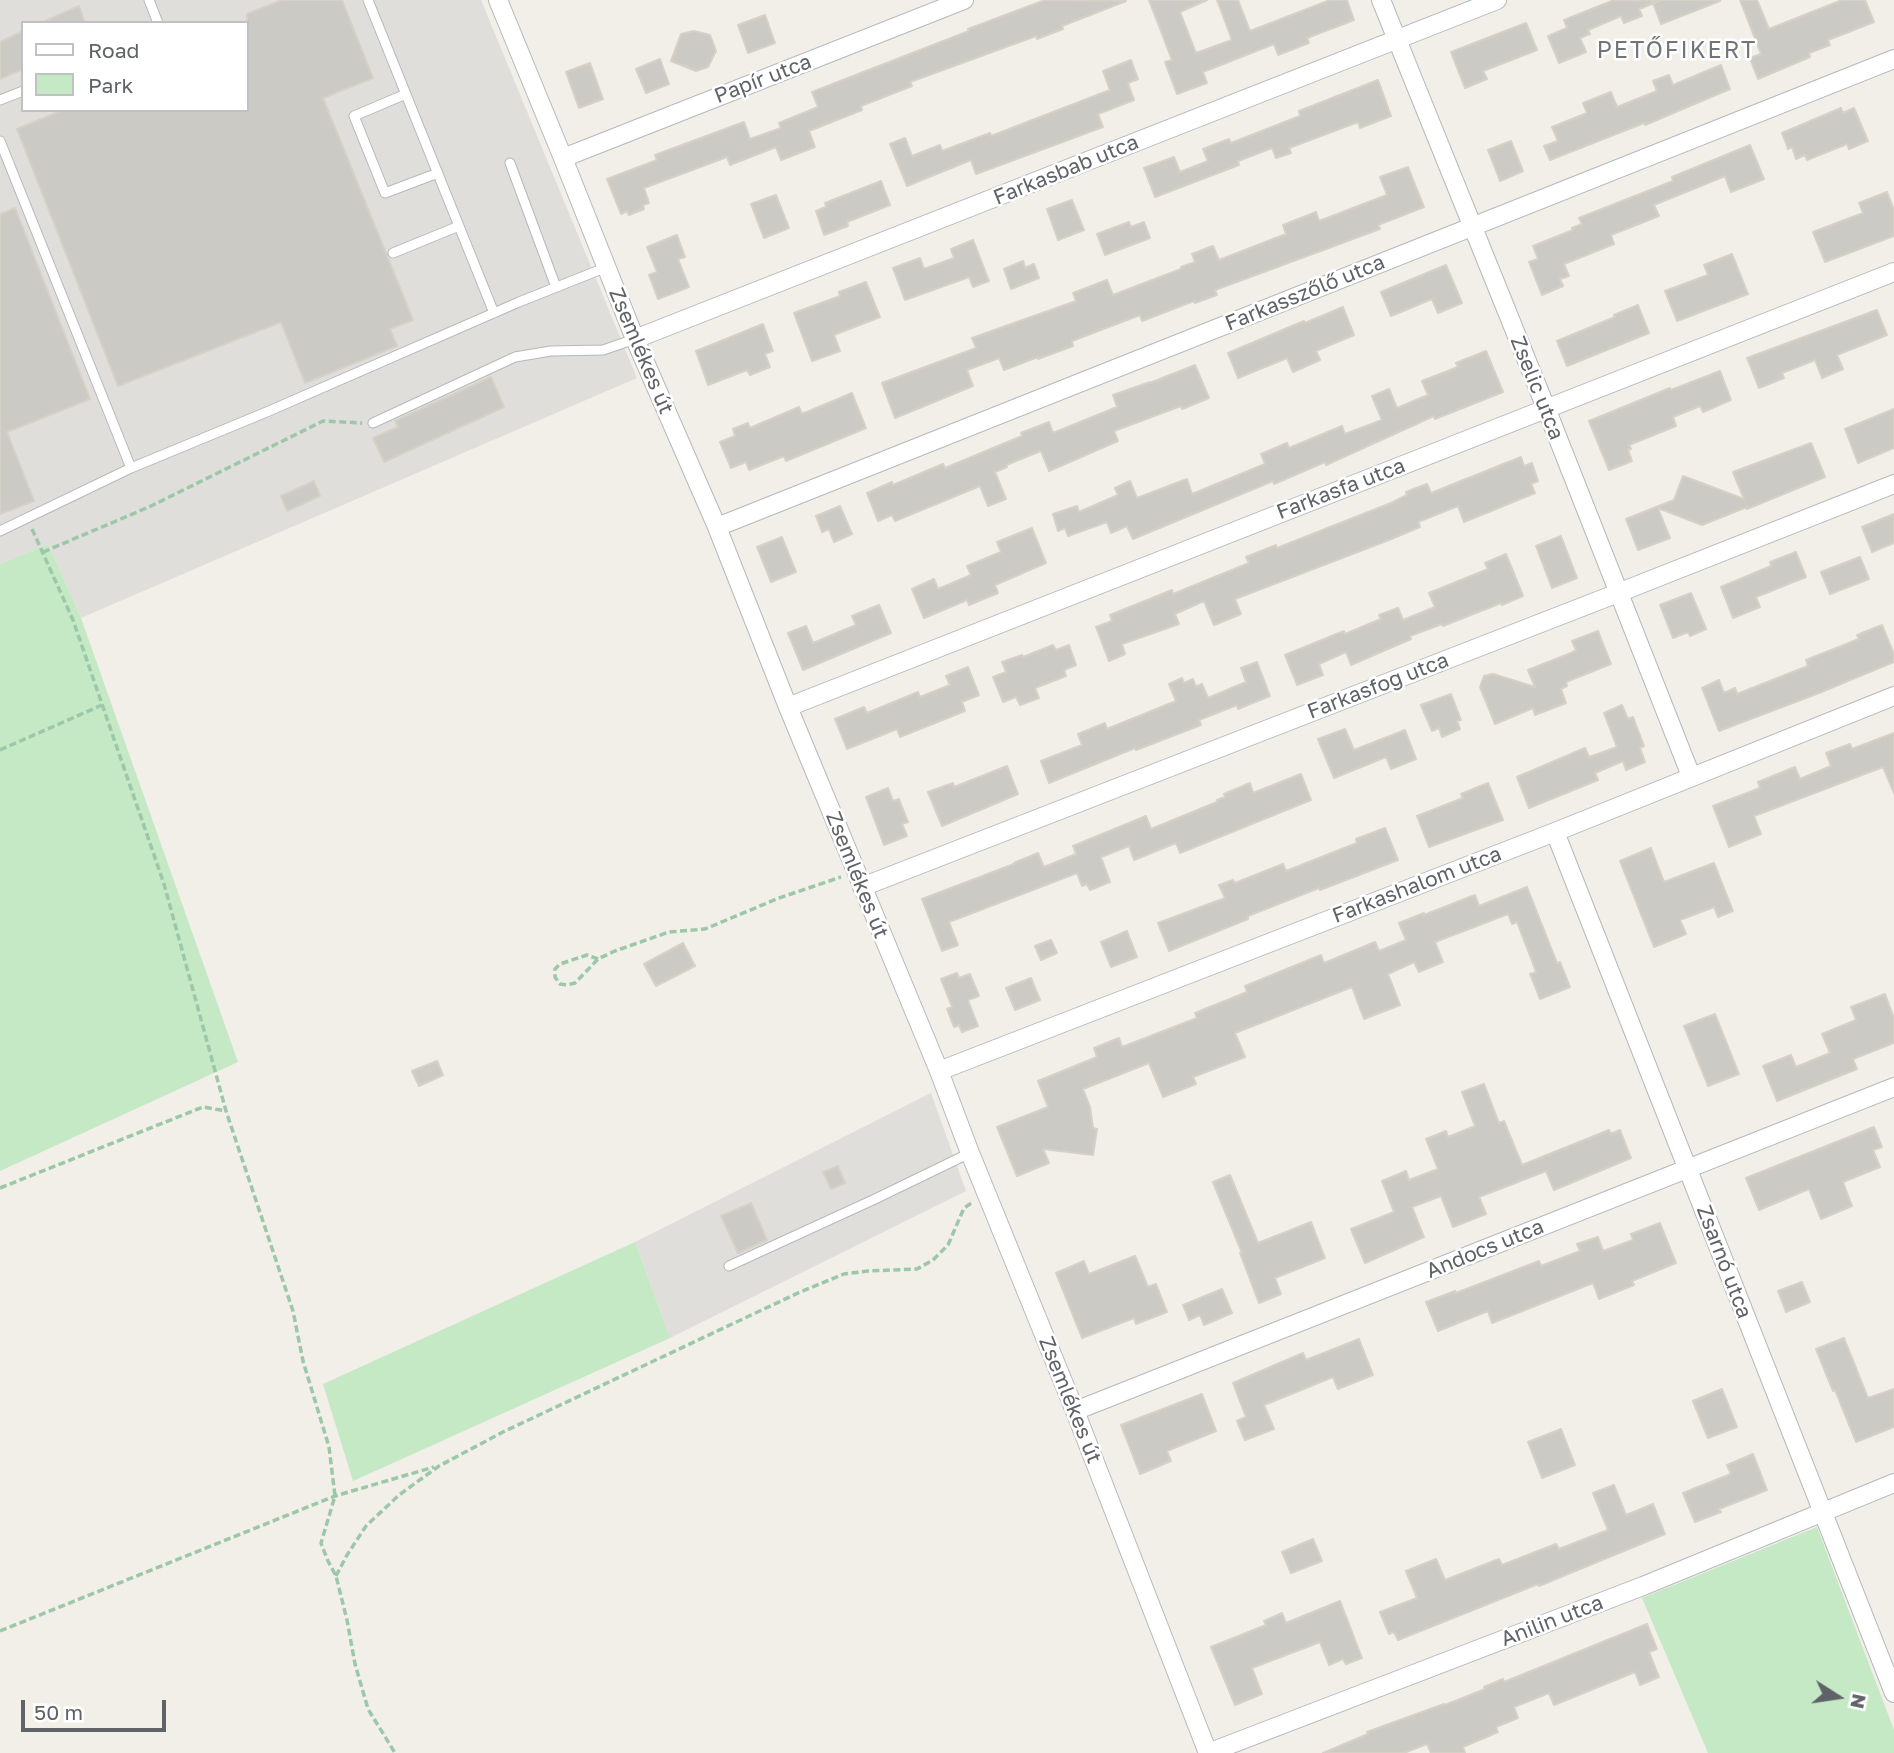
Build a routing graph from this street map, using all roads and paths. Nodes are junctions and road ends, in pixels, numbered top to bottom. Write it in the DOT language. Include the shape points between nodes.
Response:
graph roads {
  1 [pos="149,0"];
  2 [pos="368,0"];
  3 [pos="498,0"];
  4 [pos="964,0"];
  5 [pos="1381,0"];
  6 [pos="1497,0"];
  7 [pos="157,21"];
  8 [pos="1396,40"];
  9 [pos="1894,60"];
  10 [pos="21,92"];
  11 [pos="406,94"];
  12 [pos="0,100"];
  13 [pos="0,141"];
  14 [pos="563,158"];
  15 [pos="510,163"];
  16 [pos="438,173"];
  17 [pos="459,226"];
  18 [pos="1471,227"];
  19 [pos="393,253"];
  20 [pos="607,267"];
  21 [pos="1894,272"];
  22 [pos="556,287"];
  23 [pos="494,313"];
  24 [pos="635,340"];
  25 [pos="1546,408"];
  26 [pos="373,422"];
  27 [pos="131,468"];
  28 [pos="1894,484"];
  29 [pos="27,518"];
  30 [pos="717,527"];
  31 [pos="0,531"];
  32 [pos="43,552"];
  33 [pos="1618,593"];
  34 [pos="1894,696"];
  35 [pos="102,705"];
  36 [pos="788,707"];
  37 [pos="0,750"];
  38 [pos="1691,776"];
  39 [pos="1555,832"];
  40 [pos="839,878"];
  41 [pos="862,887"];
  42 [pos="598,959"];
  43 [pos="939,1071"];
  44 [pos="1894,1087"];
  45 [pos="226,1111"];
  46 [pos="970,1153"];
  47 [pos="1688,1169"];
  48 [pos="0,1188"];
  49 [pos="987,1194"];
  50 [pos="729,1266"];
  51 [pos="1075,1411"];
  52 [pos="439,1466"];
  53 [pos="1894,1483"];
  54 [pos="335,1496"];
  55 [pos="1822,1512"];
  56 [pos="336,1576"];
  57 [pos="0,1632"];
  58 [pos="1894,1693"];
  59 [pos="395,1753"];
  60 [pos="1208,1753"];
  1 -- 7 [label="lane"];
  2 -- 11 [label="lane"];
  3 -- 14 [label="street, Zsemlékes út"];
  4 -- 14 [label="street, Papír utca"];
  5 -- 8 [label="street, Zselic utca"];
  6 -- 8 [label="street, Farkasbab utca"];
  8 -- 18 [label="street, Zselic utca"];
  8 -- 24 [label="street, Farkasbab utca"];
  9 -- 18 [label="street, Farkasszőlő utca"];
  10 -- 12 [label="lane"];
  11 -- 16 [label="lane"];
  11 -- 16 [label="lane" via="354,116 385,192"];
  13 -- 27 [label="lane"];
  14 -- 20 [label="street, Zsemlékes út"];
  15 -- 22 [label="lane"];
  16 -- 17 [label="lane"];
  17 -- 19 [label="lane"];
  17 -- 23 [label="lane"];
  18 -- 25 [label="street, Zselic utca"];
  18 -- 30 [label="street, Farkasszőlő utca"];
  20 -- 22 [label="lane"];
  20 -- 24 [label="street, Zsemlékes út"];
  21 -- 25 [label="street, Farkasfa utca"];
  22 -- 23 [label="lane"];
  23 -- 27 [label="lane"];
  24 -- 26 [label="lane" via="603,350 515,357"];
  24 -- 30 [label="street, Zsemlékes út"];
  25 -- 33 [label="street, Zselic utca"];
  25 -- 36 [label="street, Farkasfa utca"];
  26 -- 32 [label="path" via="323,421 149,508"];
  27 -- 29 [label="lane"];
  28 -- 33 [label="street, Farkasfog utca"];
  29 -- 31 [label="lane"];
  29 -- 32 [label="path"];
  30 -- 36 [label="street, Zsemlékes út"];
  32 -- 35 [label="path" via="73,620"];
  33 -- 38 [label="street, Zselic utca"];
  33 -- 41 [label="street, Farkasfog utca"];
  34 -- 38 [label="street, Farkashalom utca"];
  35 -- 37 [label="path"];
  35 -- 45 [label="path" via="164,884"];
  36 -- 41 [label="street, Zsemlékes út"];
  38 -- 39 [label="street, Farkashalom utca"];
  39 -- 43 [label="street, Farkashalom utca"];
  39 -- 47 [label="street, Zsarnó utca"];
  40 -- 42 [label="path" via="705,929 669,932"];
  41 -- 43 [label="street, Zsemlékes út"];
  42 -- 42 [label="path" via="575,983 560,984 555,978 555,969 571,959 587,955"];
  43 -- 46 [label="street, Zsemlékes út"];
  44 -- 47 [label="street, Andocs utca"];
  45 -- 48 [label="path" via="203,1107"];
  45 -- 54 [label="path" via="293,1311 328,1447"];
  46 -- 49 [label="street, Zsemlékes út"];
  46 -- 50 [label="lane"];
  47 -- 51 [label="street, Andocs utca"];
  47 -- 55 [label="street, Zsarnó utca"];
  49 -- 51 [label="street, Zsemlékes út"];
  49 -- 52 [label="path" via="964,1208 948,1245 917,1269 844,1274 800,1292"];
  51 -- 60 [label="street, Zsemlékes út"];
  52 -- 54 [label="path"];
  52 -- 56 [label="path" via="366,1526"];
  53 -- 55 [label="street, Anilin utca"];
  54 -- 56 [label="path" via="321,1543"];
  54 -- 57 [label="path"];
  55 -- 58 [label="street, Zsarnó utca"];
  55 -- 60 [label="street, Anilin utca"];
  56 -- 59 [label="path" via="368,1709"];
}
